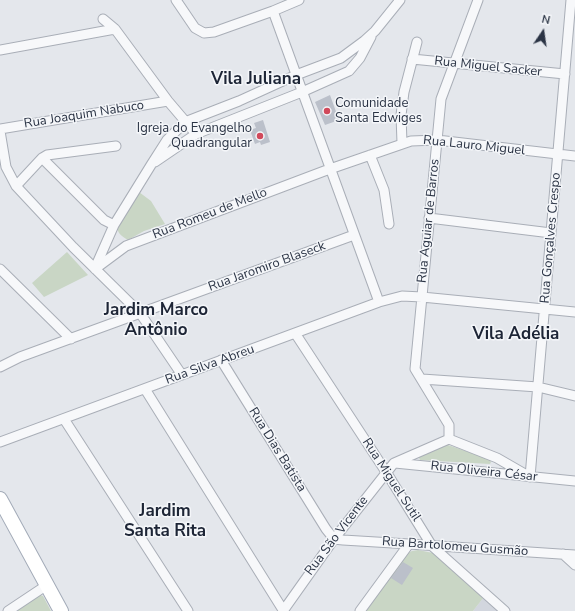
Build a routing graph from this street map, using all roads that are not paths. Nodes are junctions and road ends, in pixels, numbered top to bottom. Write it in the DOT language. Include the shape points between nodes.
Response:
graph roads {
  1 [pos="176,0"];
  2 [pos="299,0"];
  3 [pos="400,0"];
  4 [pos="478,0"];
  5 [pos="572,0"];
  6 [pos="273,11"];
  7 [pos="103,18"];
  8 [pos="115,29"];
  9 [pos="374,31"];
  10 [pos="417,42"];
  11 [pos="0,50"];
  12 [pos="412,60"];
  13 [pos="454,64"];
  14 [pos="565,74"];
  15 [pos="296,75"];
  16 [pos="302,92"];
  17 [pos="168,101"];
  18 [pos="185,122"];
  19 [pos="0,130"];
  20 [pos="196,134"];
  21 [pos="437,140"];
  22 [pos="402,144"];
  23 [pos="116,146"];
  24 [pos="370,155"];
  25 [pos="558,155"];
  26 [pos="575,156"];
  27 [pos="42,158"];
  28 [pos="151,164"];
  29 [pos="330,169"];
  30 [pos="3,170"];
  31 [pos="16,186"];
  32 [pos="429,218"];
  33 [pos="389,224"];
  34 [pos="114,225"];
  35 [pos="551,233"];
  36 [pos="354,235"];
  37 [pos="0,269"];
  38 [pos="95,269"];
  39 [pos="422,296"];
  40 [pos="379,302"];
  41 [pos="545,309"];
  42 [pos="575,312"];
  43 [pos="140,313"];
  44 [pos="295,333"];
  45 [pos="71,339"];
  46 [pos="221,360"];
  47 [pos="0,367"];
  48 [pos="182,375"];
  49 [pos="422,380"];
  50 [pos="538,387"];
  51 [pos="145,389"];
  52 [pos="575,396"];
  53 [pos="64,419"];
  54 [pos="449,439"];
  55 [pos="0,442"];
  56 [pos="414,454"];
  57 [pos="497,458"];
  58 [pos="394,463"];
  59 [pos="415,465"];
  60 [pos="386,472"];
  61 [pos="492,473"];
  62 [pos="530,477"];
  63 [pos="575,481"];
  64 [pos="0,499"];
  65 [pos="334,539"];
  66 [pos="409,544"];
  67 [pos="432,546"];
  68 [pos="563,554"];
  69 [pos="575,555"];
  70 [pos="575,566"];
  71 [pos="46,585"];
  72 [pos="8,611"];
  73 [pos="61,611"];
  74 [pos="188,611"];
  75 [pos="283,611"];
  76 [pos="360,611"];
  77 [pos="504,611"];
  1 -- 6 [label="street" via="195,28 204,33 214,32"];
  2 -- 6 [label="street"];
  3 -- 9 [label="street"];
  4 -- 13 [label="street, Rua Aguiar de Barros"];
  5 -- 14 [label="street, Rua Gonçalves Crespo"];
  6 -- 15 [label="street"];
  7 -- 8 [label="street"];
  8 -- 11 [label="street"];
  8 -- 17 [label="street"];
  9 -- 15 [label="street" via="341,58"];
  9 -- 16 [label="street" via="360,58 349,71"];
  10 -- 12 [label="street"];
  12 -- 13 [label="street, Rua Miguel Sacker"];
  12 -- 22 [label="street" via="401,115"];
  13 -- 14 [label="street, Rua Miguel Sacker"];
  13 -- 21 [label="street, Rua Aguiar de Barros" via="441,99"];
  14 -- 25 [label="street, Rua Gonçalves Crespo"];
  15 -- 16 [label="street"];
  15 -- 18 [label="street"];
  16 -- 20 [label="street"];
  16 -- 29 [label="street"];
  17 -- 18 [label="street"];
  17 -- 19 [label="street, Rua Joaquim Nabuco"];
  18 -- 20 [label="street"];
  18 -- 28 [label="street" via="167,140"];
  19 -- 30 [label="street"];
  20 -- 28 [label="street"];
  21 -- 22 [label="street, Rua Lauro Miguel"];
  21 -- 25 [label="street, Rua Lauro Miguel"];
  21 -- 32 [label="street, Rua Aguiar de Barros"];
  22 -- 24 [label="street, Rua Lauro Miguel"];
  23 -- 27 [label="street" via="47,155"];
  24 -- 29 [label="street, Rua Lauro Miguel"];
  24 -- 33 [label="street" via="384,190"];
  25 -- 26 [label="street, Rua Lauro Miguel"];
  25 -- 35 [label="street, Rua Gonçalves Crespo"];
  27 -- 31 [label="street"];
  27 -- 34 [label="street" via="104,220"];
  28 -- 34 [label="street"];
  29 -- 36 [label="street"];
  29 -- 38 [label="street, Rua Romeu de Mello" via="126,246"];
  30 -- 31 [label="street"];
  31 -- 38 [label="street"];
  32 -- 35 [label="street"];
  32 -- 39 [label="street, Rua Aguiar de Barros"];
  34 -- 38 [label="street"];
  35 -- 41 [label="street, Rua Gonçalves Crespo"];
  36 -- 40 [label="street"];
  36 -- 43 [label="street, Rua Jaromiro Blaseck"];
  37 -- 45 [label="street"];
  38 -- 43 [label="street"];
  39 -- 40 [label="street, Rua Silva Abreu" via="402,296"];
  39 -- 41 [label="street, Rua Silva Abreu"];
  39 -- 49 [label="street, Rua Aguiar de Barros" via="415,369"];
  40 -- 44 [label="street, Rua Silva Abreu"];
  41 -- 42 [label="street, Rua Silva Abreu"];
  41 -- 50 [label="street, Rua Gonçalves Crespo"];
  43 -- 45 [label="street, Rua Jaromiro Blaseck"];
  43 -- 48 [label="street"];
  44 -- 46 [label="street, Rua Silva Abreu"];
  44 -- 60 [label="street, Rua Miguel Sutil"];
  45 -- 47 [label="street, Rua Jaromiro Blaseck"];
  46 -- 48 [label="street, Rua Silva Abreu"];
  46 -- 65 [label="street, Rua Dias Batista"];
  48 -- 51 [label="street, Rua Silva Abreu"];
  49 -- 50 [label="street"];
  49 -- 54 [label="street, Rua Aguiar de Barros" via="449,425"];
  50 -- 52 [label="street"];
  50 -- 62 [label="street, Rua Gonçalves Crespo"];
  51 -- 53 [label="street, Rua Silva Abreu"];
  51 -- 75 [label="street"];
  53 -- 55 [label="street, Rua Silva Abreu"];
  53 -- 74 [label="street"];
  54 -- 56 [label="street"];
  54 -- 57 [label="street"];
  56 -- 58 [label="street"];
  56 -- 59 [label="street" via="410,461"];
  57 -- 61 [label="street"];
  57 -- 62 [label="street"];
  58 -- 59 [label="street, Rua Oliveira César"];
  58 -- 60 [label="street, Rua São Vicente"];
  59 -- 61 [label="street, Rua Oliveira César"];
  60 -- 65 [label="street, Rua São Vicente"];
  60 -- 67 [label="street, Rua Miguel Sutil"];
  61 -- 62 [label="street, Rua Oliveira César"];
  62 -- 63 [label="street, Rua Oliveira César"];
  64 -- 71 [label="main road"];
  65 -- 66 [label="street, Rua Bartolomeu Gusmão"];
  65 -- 75 [label="street, Rua São Vicente"];
  66 -- 67 [label="street, Rua Bartolomeu Gusmão"];
  66 -- 76 [label="street"];
  67 -- 68 [label="street, Rua Bartolomeu Gusmão"];
  67 -- 77 [label="street, Rua Miguel Sutil"];
  68 -- 69 [label="street, Rua Bartolomeu Gusmão"];
  68 -- 70 [label="street"];
  71 -- 72 [label="street"];
  71 -- 73 [label="main road"];
}
